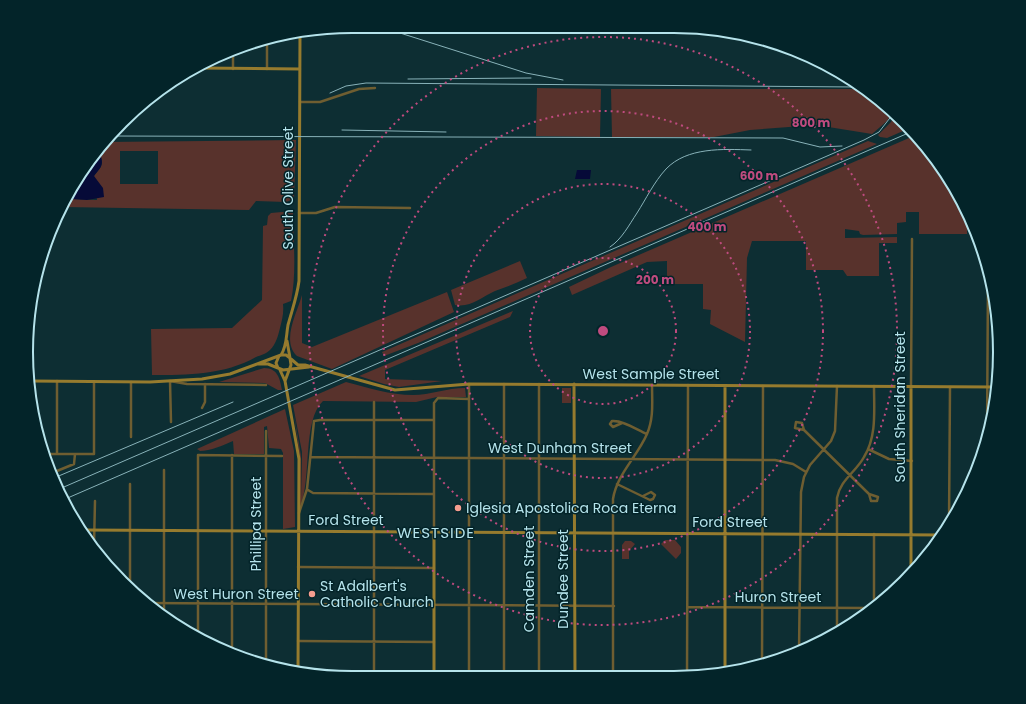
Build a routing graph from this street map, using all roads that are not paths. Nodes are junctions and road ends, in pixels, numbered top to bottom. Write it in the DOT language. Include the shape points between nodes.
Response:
graph roads {
  1 [pos="300,38"];
  2 [pos="268,44"];
  3 [pos="234,56"];
  4 [pos="207,68"];
  5 [pos="234,68"];
  6 [pos="267,69"];
  7 [pos="300,69"];
  8 [pos="375,88"];
  9 [pos="300,102"];
  10 [pos="410,208"];
  11 [pos="299,213"];
  12 [pos="912,239"];
  13 [pos="988,298"];
  14 [pos="988,303"];
  15 [pos="287,341"];
  16 [pos="280,356"];
  17 [pos="291,359"];
  18 [pos="259,364"];
  19 [pos="310,367"];
  20 [pos="279,369"];
  21 [pos="288,370"];
  22 [pos="35,381"];
  23 [pos="57,381"];
  24 [pos="170,381"];
  25 [pos="285,381"];
  26 [pos="94,382"];
  27 [pos="131,382"];
  28 [pos="205,384"];
  29 [pos="469,384"];
  30 [pos="504,384"];
  31 [pos="539,384"];
  32 [pos="574,384"];
  33 [pos="266,385"];
  34 [pos="652,385"];
  35 [pos="688,385"];
  36 [pos="726,386"];
  37 [pos="763,386"];
  38 [pos="837,386"];
  39 [pos="874,386"];
  40 [pos="911,386"];
  41 [pos="950,387"];
  42 [pos="987,387"];
  43 [pos="991,387"];
  44 [pos="469,399"];
  45 [pos="374,402"];
  46 [pos="202,408"];
  47 [pos="987,414"];
  48 [pos="374,420"];
  49 [pos="434,420"];
  50 [pos="171,422"];
  51 [pos="622,423"];
  52 [pos="266,430"];
  53 [pos="804,430"];
  54 [pos="647,434"];
  55 [pos="132,437"];
  56 [pos="823,449"];
  57 [pos="868,449"];
  58 [pos="50,454"];
  59 [pos="57,454"];
  60 [pos="75,454"];
  61 [pos="232,455"];
  62 [pos="266,456"];
  63 [pos="282,456"];
  64 [pos="311,457"];
  65 [pos="374,457"];
  66 [pos="434,457"];
  67 [pos="469,458"];
  68 [pos="504,458"];
  69 [pos="539,458"];
  70 [pos="574,458"];
  71 [pos="632,459"];
  72 [pos="688,459"];
  73 [pos="725,459"];
  74 [pos="762,460"];
  75 [pos="912,461"];
  76 [pos="164,470"];
  77 [pos="56,471"];
  78 [pos="806,472"];
  79 [pos="850,475"];
  80 [pos="130,484"];
  81 [pos="617,484"];
  82 [pos="307,489"];
  83 [pos="313,493"];
  84 [pos="374,494"];
  85 [pos="434,494"];
  86 [pos="869,494"];
  87 [pos="643,496"];
  88 [pos="305,497"];
  89 [pos="95,501"];
  90 [pos="949,513"];
  91 [pos="298,514"];
  92 [pos="88,530"];
  93 [pos="94,530"];
  94 [pos="130,530"];
  95 [pos="164,530"];
  96 [pos="198,530"];
  97 [pos="232,530"];
  98 [pos="266,530"];
  99 [pos="298,530"];
  100 [pos="374,531"];
  101 [pos="434,531"];
  102 [pos="469,531"];
  103 [pos="504,532"];
  104 [pos="539,532"];
  105 [pos="574,532"];
  106 [pos="613,532"];
  107 [pos="688,533"];
  108 [pos="762,533"];
  109 [pos="725,534"];
  110 [pos="800,534"];
  111 [pos="837,534"];
  112 [pos="874,534"];
  113 [pos="911,535"];
  114 [pos="935,535"];
  115 [pos="94,539"];
  116 [pos="911,565"];
  117 [pos="298,567"];
  118 [pos="374,568"];
  119 [pos="434,568"];
  120 [pos="130,582"];
  121 [pos="874,600"];
  122 [pos="156,603"];
  123 [pos="164,603"];
  124 [pos="198,604"];
  125 [pos="232,604"];
  126 [pos="266,604"];
  127 [pos="298,605"];
  128 [pos="374,605"];
  129 [pos="434,605"];
  130 [pos="469,606"];
  131 [pos="504,606"];
  132 [pos="539,606"];
  133 [pos="574,606"];
  134 [pos="614,606"];
  135 [pos="688,607"];
  136 [pos="725,607"];
  137 [pos="762,607"];
  138 [pos="800,608"];
  139 [pos="837,608"];
  140 [pos="864,608"];
  141 [pos="164,609"];
  142 [pos="836,627"];
  143 [pos="198,631"];
  144 [pos="298,641"];
  145 [pos="374,642"];
  146 [pos="434,642"];
  147 [pos="799,646"];
  148 [pos="232,648"];
  149 [pos="762,658"];
  150 [pos="266,659"];
  151 [pos="298,666"];
  152 [pos="725,667"];
  153 [pos="687,670"];
  154 [pos="374,671"];
  155 [pos="434,671"];
  156 [pos="470,671"];
  157 [pos="504,671"];
  158 [pos="539,671"];
  159 [pos="575,671"];
  160 [pos="613,671"];
  1 -- 7 [label="street, South Olive Street"];
  2 -- 6 [label="street"];
  3 -- 5 [label="street"];
  4 -- 5 [label="street"];
  5 -- 6 [label="street"];
  6 -- 7 [label="street"];
  7 -- 9 [label="street, South Olive Street"];
  8 -- 9 [label="street" via="359,89 320,102"];
  9 -- 11 [label="street, South Olive Street"];
  10 -- 11 [label="street" via="335,207 316,214"];
  11 -- 15 [label="street, South Olive Street" via="298,288"];
  12 -- 40 [label="street, South Sheridan Street"];
  13 -- 14 [label="street"];
  14 -- 42 [label="street"];
  15 -- 16 [label="street, South Olive Street"];
  15 -- 17 [label="street, South Olive Street"];
  16 -- 17 [label="street" via="286,355"];
  16 -- 18 [label="street"];
  16 -- 20 [label="street" via="276,363"];
  17 -- 19 [label="street, West Sample Street"];
  17 -- 21 [label="street"];
  18 -- 20 [label="street" via="268,364"];
  18 -- 24 [label="street" via="217,377"];
  19 -- 21 [label="street, West Sample Street"];
  19 -- 29 [label="street, West Sample Street" via="403,391"];
  20 -- 21 [label="street"];
  20 -- 25 [label="street"];
  21 -- 25 [label="street"];
  22 -- 23 [label="street"];
  23 -- 26 [label="street"];
  23 -- 59 [label="street"];
  24 -- 27 [label="street"];
  24 -- 28 [label="street"];
  24 -- 50 [label="street"];
  25 -- 91 [label="street" via="298,453"];
  26 -- 27 [label="street"];
  26 -- 60 [label="street" via="94,454"];
  27 -- 55 [label="street"];
  28 -- 33 [label="street"];
  28 -- 46 [label="street" via="205,402"];
  29 -- 30 [label="street, West Sample Street"];
  29 -- 44 [label="street"];
  30 -- 31 [label="street, West Sample Street"];
  30 -- 68 [label="street"];
  31 -- 32 [label="street, West Sample Street"];
  31 -- 69 [label="street, Camden Street"];
  32 -- 34 [label="street, West Sample Street"];
  32 -- 70 [label="street, Dundee Street"];
  34 -- 35 [label="street, West Sample Street"];
  34 -- 54 [label="street" via="652,415"];
  35 -- 36 [label="street, West Sample Street"];
  35 -- 72 [label="street"];
  36 -- 37 [label="street, West Sample Street"];
  36 -- 73 [label="street"];
  37 -- 38 [label="street, West Sample Street"];
  37 -- 74 [label="street"];
  38 -- 39 [label="street, West Sample Street"];
  38 -- 56 [label="street" via="836,427"];
  39 -- 40 [label="street, West Sample Street"];
  39 -- 57 [label="street" via="874,427"];
  40 -- 41 [label="street, West Sample Street"];
  40 -- 75 [label="street, South Sheridan Street"];
  41 -- 42 [label="street, West Sample Street"];
  41 -- 90 [label="street"];
  42 -- 43 [label="street, West Sample Street"];
  42 -- 47 [label="street"];
  44 -- 49 [label="street" via="435,400"];
  44 -- 67 [label="street"];
  45 -- 48 [label="street"];
  48 -- 49 [label="street"];
  48 -- 64 [label="street" via="314,421"];
  48 -- 65 [label="street"];
  49 -- 66 [label="street"];
  51 -- 54 [label="street"];
  52 -- 62 [label="street, Phillipa Street"];
  53 -- 56 [label="street"];
  54 -- 71 [label="street"];
  56 -- 78 [label="street"];
  56 -- 79 [label="street"];
  57 -- 75 [label="street" via="889,459"];
  57 -- 79 [label="street"];
  58 -- 59 [label="street"];
  59 -- 60 [label="street"];
  60 -- 77 [label="street" via="74,464"];
  61 -- 62 [label="street"];
  61 -- 96 [label="street" via="198,455"];
  61 -- 97 [label="street"];
  62 -- 63 [label="street"];
  62 -- 98 [label="street, Phillipa Street"];
  64 -- 65 [label="street, West Dunham Street"];
  64 -- 82 [label="street"];
  65 -- 66 [label="street, West Dunham Street"];
  65 -- 84 [label="street"];
  66 -- 67 [label="street, West Dunham Street"];
  66 -- 85 [label="street"];
  67 -- 68 [label="street, West Dunham Street"];
  67 -- 102 [label="street"];
  68 -- 69 [label="street, West Dunham Street"];
  68 -- 103 [label="street"];
  69 -- 70 [label="street, West Dunham Street"];
  69 -- 104 [label="street, Camden Street"];
  70 -- 71 [label="street, West Dunham Street"];
  70 -- 105 [label="street, Dundee Street"];
  71 -- 72 [label="street, West Dunham Street"];
  71 -- 81 [label="street"];
  72 -- 73 [label="street, West Dunham Street"];
  72 -- 107 [label="street"];
  73 -- 74 [label="street, West Dunham Street"];
  73 -- 109 [label="street"];
  74 -- 78 [label="street, West Dunham Street" via="786,462"];
  74 -- 108 [label="street"];
  75 -- 113 [label="street, South Sheridan Street"];
  76 -- 95 [label="street"];
  78 -- 110 [label="street" via="801,492"];
  79 -- 86 [label="street"];
  79 -- 111 [label="street" via="843,482 838,494"];
  80 -- 94 [label="street"];
  81 -- 87 [label="street"];
  81 -- 106 [label="street" via="613,499"];
  82 -- 83 [label="street"];
  82 -- 88 [label="street"];
  83 -- 84 [label="street"];
  83 -- 88 [label="street"];
  84 -- 85 [label="street"];
  84 -- 100 [label="street"];
  85 -- 101 [label="street"];
  88 -- 91 [label="street"];
  89 -- 93 [label="street"];
  91 -- 99 [label="street"];
  92 -- 93 [label="street, Ford Street"];
  93 -- 94 [label="street, Ford Street"];
  93 -- 115 [label="street"];
  94 -- 95 [label="street, Ford Street"];
  94 -- 120 [label="street"];
  95 -- 96 [label="street, Ford Street"];
  95 -- 123 [label="street"];
  96 -- 97 [label="street, Ford Street"];
  96 -- 124 [label="street"];
  97 -- 98 [label="street, Ford Street"];
  97 -- 125 [label="street"];
  98 -- 99 [label="street, Ford Street"];
  98 -- 126 [label="street, Phillipa Street"];
  99 -- 100 [label="street, Ford Street"];
  99 -- 117 [label="street"];
  100 -- 101 [label="street, Ford Street"];
  100 -- 118 [label="street"];
  101 -- 102 [label="street, Ford Street"];
  101 -- 119 [label="street"];
  102 -- 103 [label="street, Ford Street"];
  102 -- 130 [label="street"];
  103 -- 104 [label="street, Ford Street"];
  103 -- 131 [label="street"];
  104 -- 105 [label="street, Ford Street"];
  104 -- 132 [label="street, Camden Street"];
  105 -- 106 [label="street, Ford Street"];
  105 -- 133 [label="street, Dundee Street"];
  106 -- 107 [label="street, Ford Street"];
  106 -- 134 [label="street"];
  107 -- 109 [label="street, Ford Street"];
  107 -- 135 [label="street"];
  108 -- 109 [label="street, Ford Street"];
  108 -- 110 [label="street, Ford Street"];
  108 -- 137 [label="street"];
  109 -- 136 [label="street"];
  110 -- 111 [label="street, Ford Street"];
  110 -- 138 [label="street"];
  111 -- 112 [label="street, Ford Street"];
  111 -- 139 [label="street"];
  112 -- 113 [label="street, Ford Street"];
  112 -- 121 [label="street"];
  113 -- 114 [label="street, Ford Street"];
  113 -- 116 [label="street, South Sheridan Street"];
  117 -- 118 [label="street"];
  117 -- 127 [label="street"];
  118 -- 119 [label="street"];
  118 -- 128 [label="street"];
  119 -- 129 [label="street"];
  122 -- 123 [label="street, West Huron Street"];
  123 -- 124 [label="street, West Huron Street"];
  123 -- 141 [label="street"];
  124 -- 125 [label="street, West Huron Street"];
  124 -- 143 [label="street"];
  125 -- 126 [label="street, West Huron Street"];
  125 -- 148 [label="street"];
  126 -- 127 [label="street, West Huron Street"];
  126 -- 150 [label="street, Phillipa Street"];
  127 -- 128 [label="street, West Huron Street"];
  127 -- 144 [label="street"];
  128 -- 129 [label="street, West Huron Street"];
  128 -- 145 [label="street"];
  129 -- 130 [label="street, West Huron Street"];
  129 -- 146 [label="street"];
  130 -- 131 [label="street, West Huron Street"];
  130 -- 156 [label="street"];
  131 -- 132 [label="street, West Huron Street"];
  131 -- 157 [label="street"];
  132 -- 133 [label="street, West Huron Street"];
  132 -- 158 [label="street, Camden Street"];
  133 -- 134 [label="street, West Huron Street"];
  133 -- 159 [label="street, Dundee Street"];
  134 -- 160 [label="street"];
  135 -- 136 [label="street, Huron Street"];
  135 -- 153 [label="street"];
  136 -- 137 [label="street, Huron Street"];
  136 -- 152 [label="street"];
  137 -- 138 [label="street, Huron Street"];
  137 -- 149 [label="street"];
  138 -- 139 [label="street, Huron Street"];
  138 -- 147 [label="street"];
  139 -- 140 [label="street, Huron Street"];
  139 -- 142 [label="street"];
  144 -- 145 [label="street"];
  144 -- 151 [label="street"];
  145 -- 146 [label="street"];
  145 -- 154 [label="street"];
  146 -- 155 [label="street"];
}
